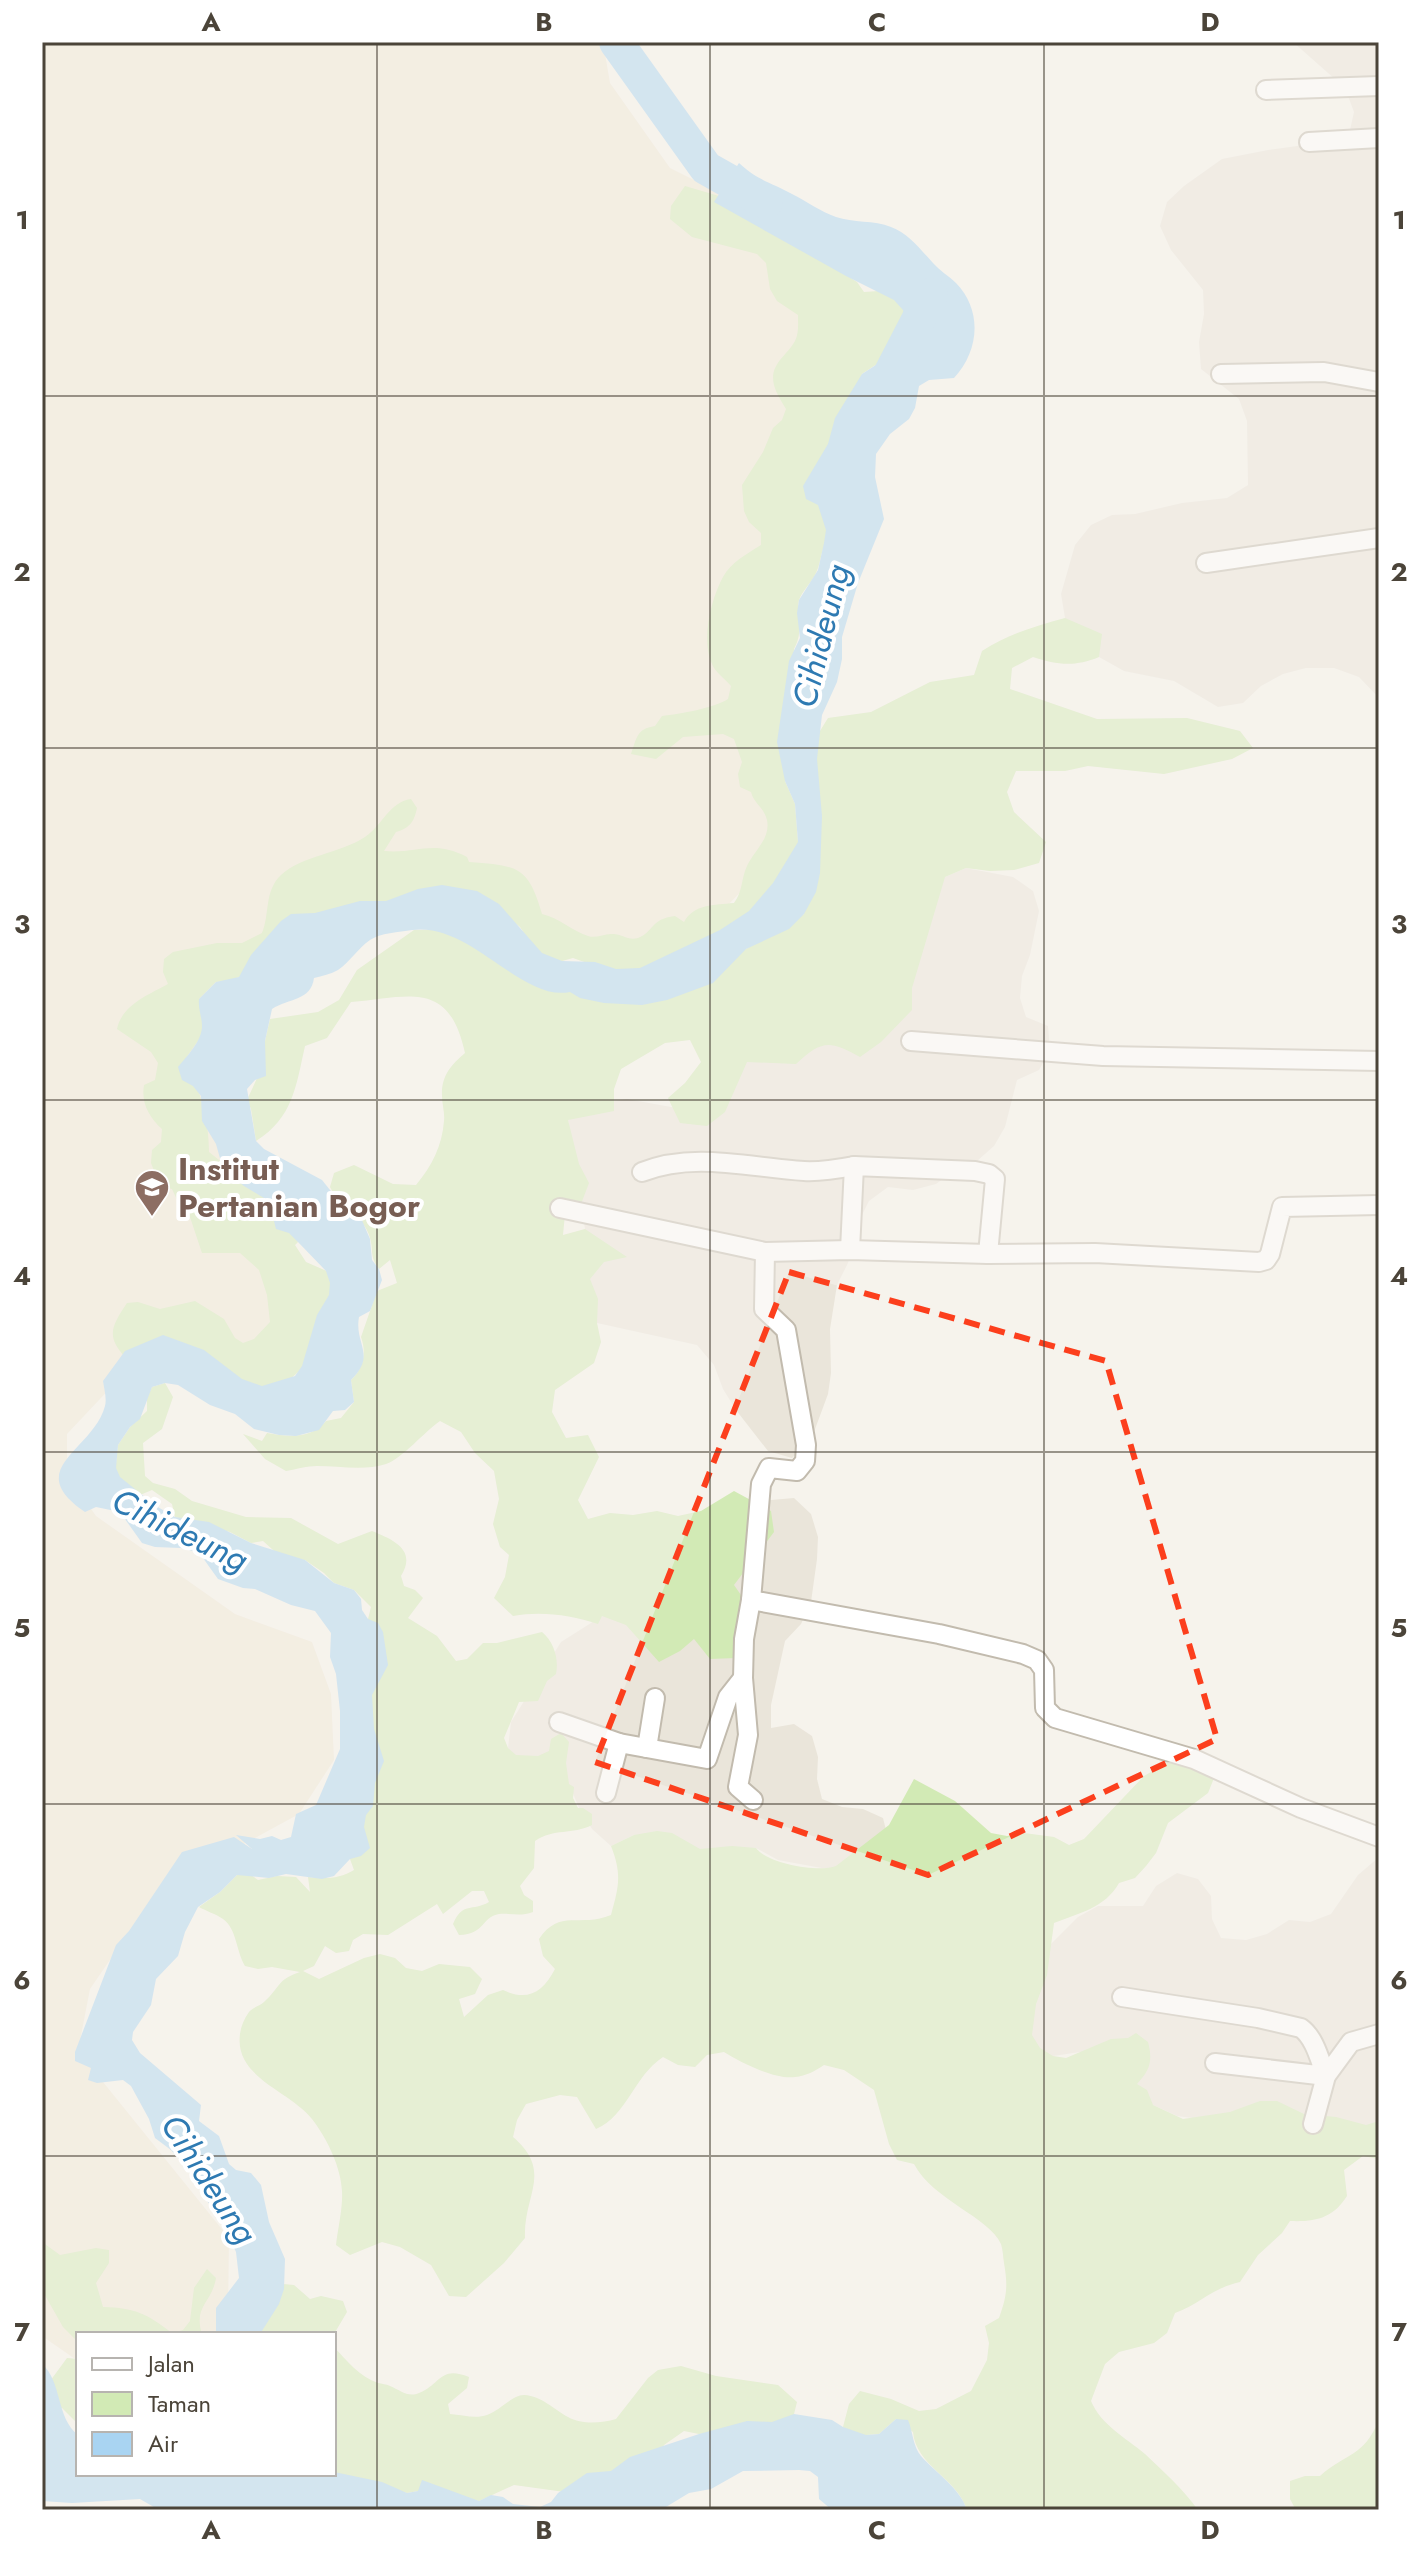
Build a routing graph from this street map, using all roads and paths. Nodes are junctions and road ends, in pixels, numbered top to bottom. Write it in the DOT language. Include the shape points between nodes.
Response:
graph roads {
  1 [pos="1379,86"];
  2 [pos="1266,90"];
  3 [pos="1379,138"];
  4 [pos="1309,142"];
  5 [pos="1221,374"];
  6 [pos="1379,382"];
  7 [pos="1379,538"];
  8 [pos="1206,563"];
  9 [pos="911,1041"];
  10 [pos="1379,1061"];
  11 [pos="854,1166"];
  12 [pos="642,1172"];
  13 [pos="1379,1205"];
  14 [pos="560,1208"];
  15 [pos="850,1250"];
  16 [pos="765,1252"];
  17 [pos="988,1254"];
  18 [pos="751,1600"];
  19 [pos="743,1678"];
  20 [pos="655,1698"];
  21 [pos="559,1722"];
  22 [pos="619,1743"];
  23 [pos="647,1748"];
  24 [pos="606,1793"];
  25 [pos="753,1800"];
  26 [pos="1379,1837"];
  27 [pos="1122,1997"];
  28 [pos="1379,2034"];
  29 [pos="1215,2063"];
  30 [pos="1326,2076"];
  31 [pos="1313,2124"];
  1 -- 2 [label="street"];
  3 -- 4 [label="street"];
  5 -- 6 [label="street" via="1324,372"];
  7 -- 8 [label="street"];
  9 -- 10 [label="street" via="1103,1056"];
  11 -- 12 [label="street" via="804,1171 714,1162 656,1166"];
  11 -- 15 [label="street"];
  11 -- 17 [label="street" via="989,1174 995,1179"];
  13 -- 17 [label="street" via="1282,1207 1270,1254 1259,1262 1095,1253"];
  14 -- 16 [label="street"];
  15 -- 16 [label="street"];
  15 -- 17 [label="street"];
  16 -- 18 [label="street" via="764,1309 786,1330 806,1445 805,1461 797,1471 769,1468 761,1484"];
  18 -- 19 [label="street"];
  18 -- 26 [label="street" via="1023,1654 1044,1670 1045,1708 1055,1718 1194,1759"];
  19 -- 23 [label="street" via="728,1697 707,1759"];
  19 -- 25 [label="street" via="748,1735 738,1787"];
  20 -- 23 [label="street"];
  21 -- 22 [label="street"];
  22 -- 23 [label="street"];
  22 -- 24 [label="street"];
  27 -- 30 [label="street" via="1301,2028"];
  28 -- 30 [label="street" via="1351,2042"];
  29 -- 30 [label="street"];
  30 -- 31 [label="street"];
}
